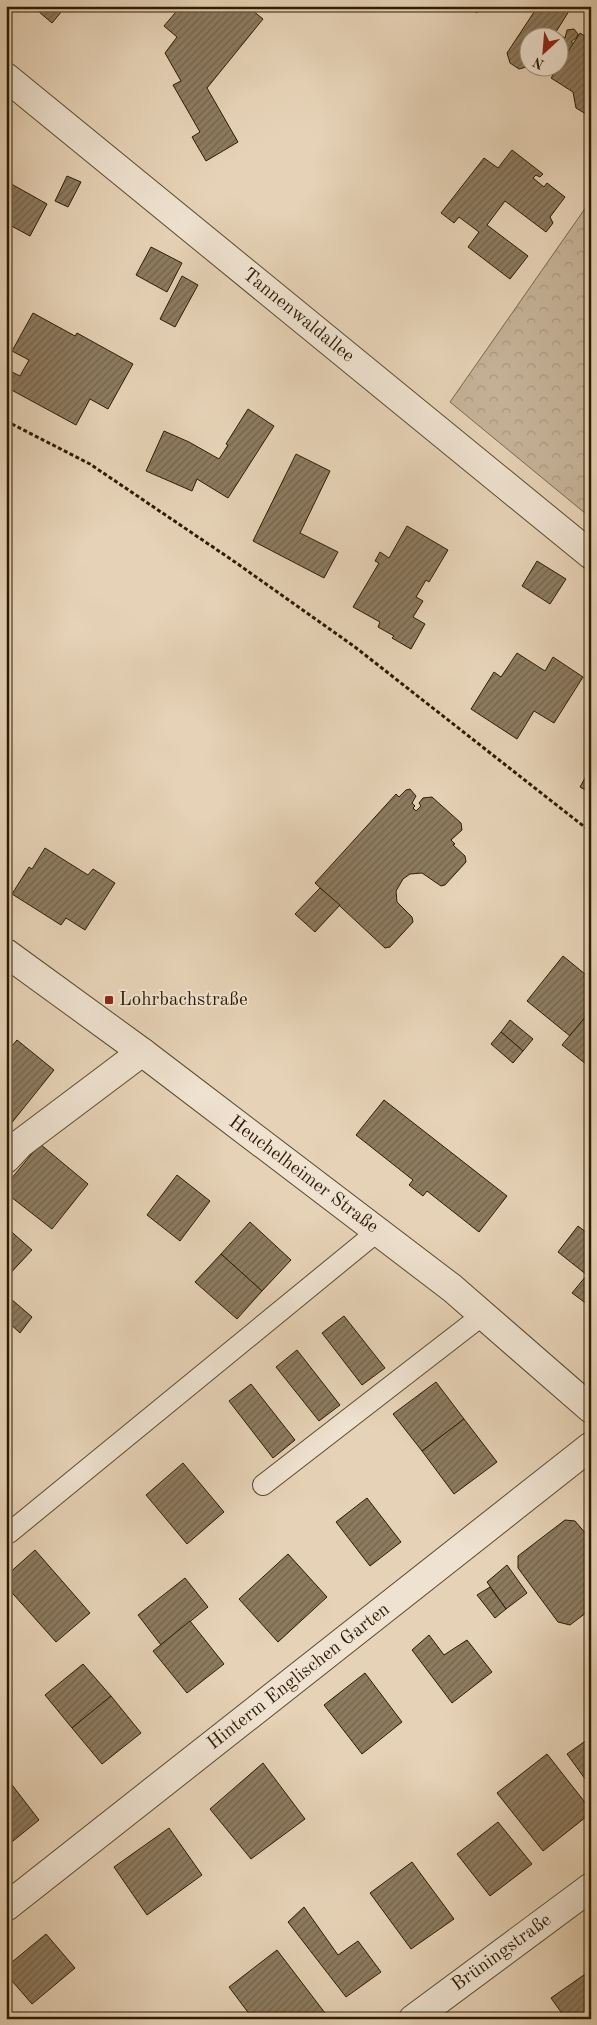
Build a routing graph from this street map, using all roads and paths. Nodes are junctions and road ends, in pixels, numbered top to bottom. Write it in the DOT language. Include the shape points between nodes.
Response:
graph roads {
  1 [pos="6,77"];
  2 [pos="6,421"];
  3 [pos="591,554"];
  4 [pos="591,832"];
  5 [pos="6,953"];
  6 [pos="142,1052"];
  7 [pos="6,1159"];
  8 [pos="378,1231"];
  9 [pos="484,1314"];
  10 [pos="591,1409"];
  11 [pos="591,1446"];
  12 [pos="263,1485"];
  13 [pos="9,1533"];
  14 [pos="591,1887"];
  15 [pos="6,1907"];
  16 [pos="413,2019"];
  1 -- 3 [label="street, Tannenwaldallee"];
  2 -- 4 [label="path" via="90,464 235,562 355,647"];
  5 -- 6 [label="street, Heuchelheimer Straße"];
  6 -- 7 [label="street" via="21,1143"];
  6 -- 8 [label="street, Heuchelheimer Straße"];
  8 -- 9 [label="street, Heuchelheimer Straße"];
  8 -- 13 [label="lane"];
  9 -- 10 [label="street, Heuchelheimer Straße"];
  9 -- 12 [label="lane"];
  11 -- 15 [label="street, Hinterm Englischen Garten"];
  14 -- 16 [label="street, Brüningstraße"];
}
